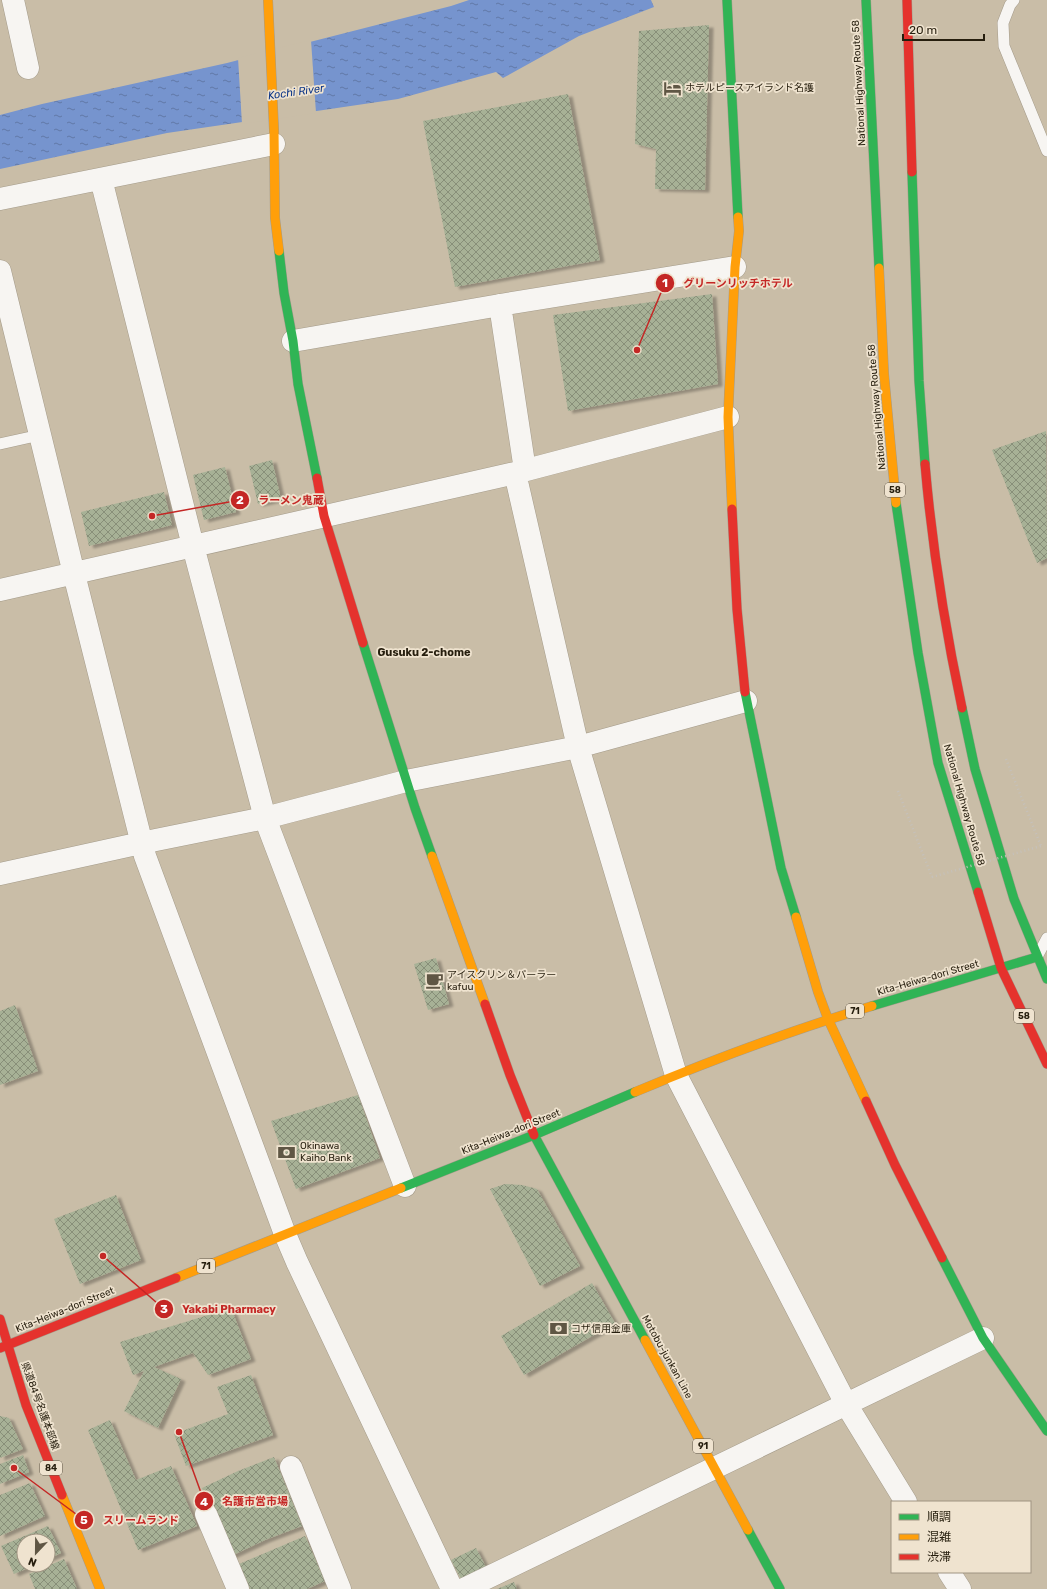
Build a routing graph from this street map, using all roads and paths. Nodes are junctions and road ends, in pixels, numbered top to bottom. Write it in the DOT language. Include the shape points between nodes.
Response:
graph roads {
  1 [pos="13,0"];
  2 [pos="268,0"];
  3 [pos="727,0"];
  4 [pos="866,0"];
  5 [pos="907,0"];
  6 [pos="1014,0"];
  7 [pos="28,68"];
  8 [pos="274,137"];
  9 [pos="1047,151"];
  10 [pos="101,179"];
  11 [pos="0,199"];
  12 [pos="735,267"];
  13 [pos="0,271"];
  14 [pos="500,305"];
  15 [pos="293,341"];
  16 [pos="728,417"];
  17 [pos="40,435"];
  18 [pos="0,444"];
  19 [pos="520,472"];
  20 [pos="324,516"];
  21 [pos="193,546"];
  22 [pos="73,572"];
  23 [pos="0,590"];
  24 [pos="746,701"];
  25 [pos="578,748"];
  26 [pos="1006,759"];
  27 [pos="406,781"];
  28 [pos="898,790"];
  29 [pos="265,818"];
  30 [pos="141,842"];
  31 [pos="0,874"];
  32 [pos="1047,938"];
  33 [pos="1037,957"];
  34 [pos="1047,963"];
  35 [pos="1001,968"];
  36 [pos="1047,979"];
  37 [pos="828,1019"];
  38 [pos="1047,1064"];
  39 [pos="676,1075"];
  40 [pos="534,1135"];
  41 [pos="405,1186"];
  42 [pos="285,1234"];
  43 [pos="0,1319"];
  44 [pos="983,1338"];
  45 [pos="3,1347"];
  46 [pos="846,1404"];
  47 [pos="1047,1432"];
  48 [pos="291,1467"];
  49 [pos="715,1468"];
  50 [pos="905,1501"];
  51 [pos="206,1514"];
  52 [pos="950,1573"];
  53 [pos="100,1589"];
  54 [pos="238,1589"];
  55 [pos="340,1589"];
  56 [pos="452,1589"];
  57 [pos="464,1589"];
  58 [pos="780,1589"];
  59 [pos="960,1589"];
  1 -- 7 [label="street"];
  2 -- 8 [label="main road, Motobu-junkan Line"];
  3 -- 12 [label="main road" via="739,231"];
  4 -- 35 [label="main road, National Highway Route 58 / 58" via="884,374 896,508 938,763"];
  5 -- 33 [label="main road, National Highway Route 58" via="919,381 929,511 951,654 975,769 1014,899"];
  6 -- 9 [label="lane" via="1003,23 1004,46"];
  8 -- 10 [label="street"];
  8 -- 15 [label="main road, Motobu-junkan Line" via="276,218 284,293"];
  10 -- 11 [label="street"];
  10 -- 21 [label="street"];
  12 -- 14 [label="street"];
  12 -- 16 [label="main road"];
  13 -- 17 [label="street"];
  14 -- 15 [label="street"];
  14 -- 19 [label="street"];
  15 -- 20 [label="main road, Motobu-junkan Line" via="298,384"];
  16 -- 19 [label="street"];
  16 -- 24 [label="main road" via="737,609"];
  17 -- 18 [label="lane"];
  17 -- 22 [label="street"];
  19 -- 20 [label="street"];
  19 -- 25 [label="street"];
  20 -- 21 [label="street"];
  20 -- 27 [label="main road, Motobu-junkan Line"];
  21 -- 22 [label="street"];
  21 -- 29 [label="street"];
  22 -- 23 [label="street"];
  22 -- 30 [label="street"];
  24 -- 25 [label="street"];
  24 -- 37 [label="main road" via="781,868"];
  25 -- 27 [label="street"];
  25 -- 39 [label="street"];
  26 -- 28 [label="path, bridge" via="1041,846 932,877"];
  27 -- 29 [label="street"];
  27 -- 40 [label="main road, Motobu-junkan Line" via="510,1075"];
  29 -- 30 [label="street"];
  29 -- 41 [label="street"];
  30 -- 31 [label="street"];
  30 -- 42 [label="street"];
  32 -- 33 [label="lane"];
  33 -- 34 [label="lane"];
  33 -- 35 [label="main road, Kita-Heiwa-dori Street / 71"];
  33 -- 36 [label="main road, National Highway Route 58"];
  35 -- 37 [label="main road, Kita-Heiwa-dori Street / 71"];
  35 -- 38 [label="main road, 58"];
  37 -- 39 [label="main road, Kita-Heiwa-dori Street / 71"];
  37 -- 44 [label="main road" via="895,1165"];
  39 -- 40 [label="main road, Kita-Heiwa-dori Street / 71"];
  39 -- 46 [label="street"];
  40 -- 41 [label="main road, Kita-Heiwa-dori Street / 71"];
  40 -- 49 [label="main road, Motobu-junkan Line / 91"];
  41 -- 42 [label="main road, Kita-Heiwa-dori Street / 71"];
  42 -- 45 [label="main road, Kita-Heiwa-dori Street / 71"];
  42 -- 56 [label="street"];
  43 -- 45 [label="main road, 県道84号名護本部線 / 84"];
  44 -- 46 [label="street"];
  44 -- 47 [label="main road"];
  45 -- 53 [label="main road, 県道84号名護本部線 / 84"];
  46 -- 49 [label="street"];
  46 -- 50 [label="street"];
  48 -- 55 [label="street"];
  49 -- 57 [label="street"];
  49 -- 58 [label="main road, Motobu-junkan Line / 91"];
  51 -- 54 [label="street"];
  52 -- 59 [label="street"];
}
